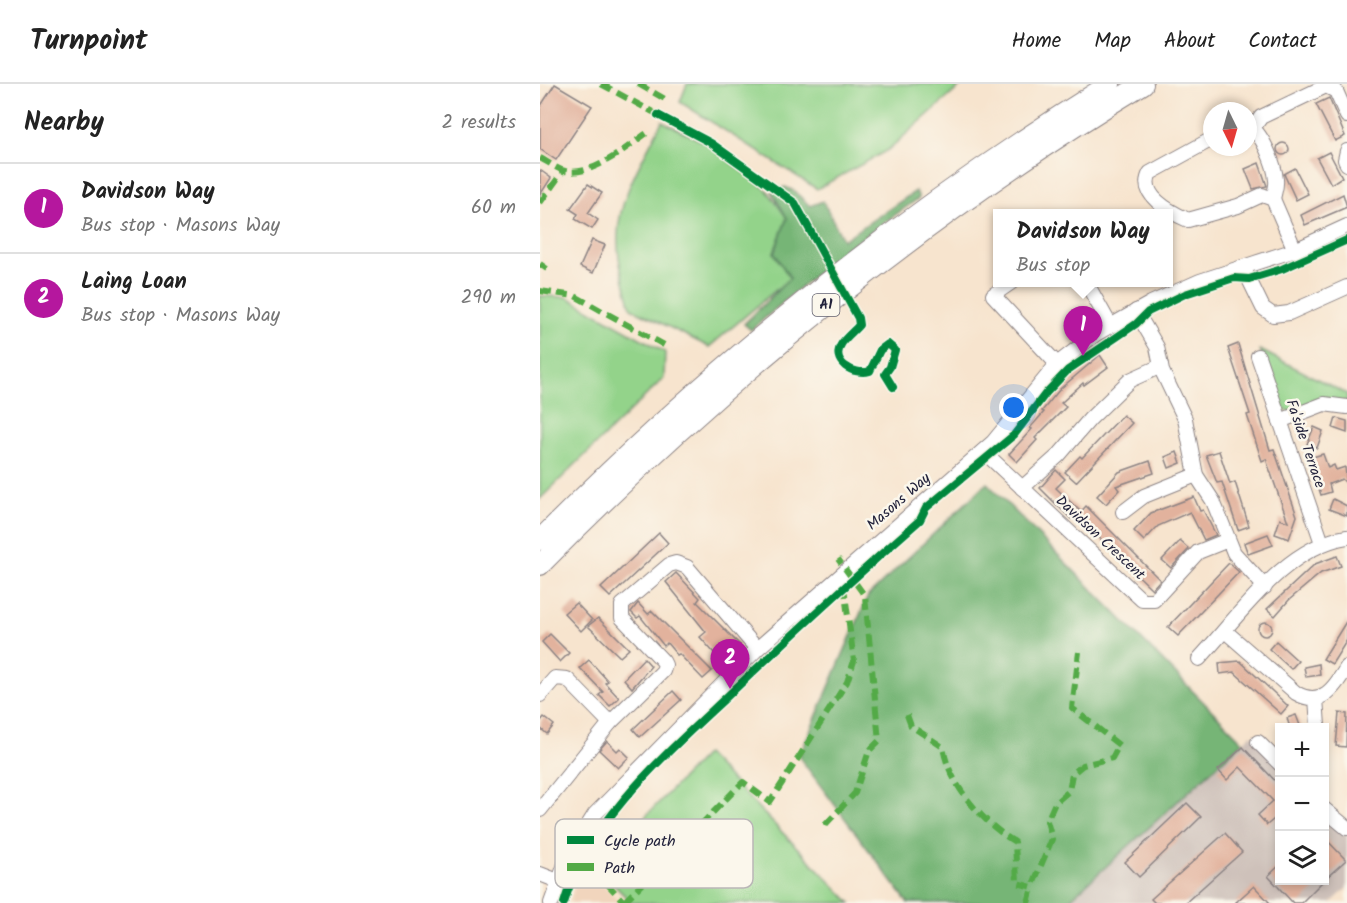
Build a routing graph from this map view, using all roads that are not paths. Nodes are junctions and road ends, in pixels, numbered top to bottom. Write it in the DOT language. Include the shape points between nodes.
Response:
graph roads {
  1 [pos="1110,84"];
  2 [pos="1143,84"];
  3 [pos="1347,116"];
  4 [pos="1257,121"];
  5 [pos="1257,140"];
  6 [pos="1203,144"];
  7 [pos="1347,152"];
  8 [pos="1347,164"];
  9 [pos="1272,199"];
  10 [pos="1170,209"];
  11 [pos="1173,211"];
  12 [pos="1347,226"];
  13 [pos="1295,250"];
  14 [pos="1243,267"];
  15 [pos="1005,287"];
  16 [pos="1089,287"];
  17 [pos="1347,287"];
  18 [pos="1136,311"];
  19 [pos="1110,325"];
  20 [pos="1258,356"];
  21 [pos="1057,364"];
  22 [pos="1161,366"];
  23 [pos="1347,407"];
  24 [pos="1280,422"];
  25 [pos="983,451"];
  26 [pos="1196,475"];
  27 [pos="1022,488"];
  28 [pos="1122,512"];
  29 [pos="1347,537"];
  30 [pos="540,540"];
  31 [pos="1228,540"];
  32 [pos="1322,543"];
  33 [pos="540,565"];
  34 [pos="1266,587"];
  35 [pos="1225,631"];
  36 [pos="757,649"];
  37 [pos="1199,659"];
  38 [pos="1347,667"];
  39 [pos="540,695"];
  40 [pos="1316,698"];
  41 [pos="610,723"];
  42 [pos="1318,723"];
  43 [pos="1258,742"];
  44 [pos="1275,759"];
  45 [pos="543,800"];
  46 [pos="1329,813"];
  47 [pos="592,819"];
  48 [pos="1347,828"];
  49 [pos="540,874"];
  50 [pos="555,880"];
  51 [pos="556,888"];
  52 [pos="551,903"];
  1 -- 30 [label="highway, A1" via="943,195 822,285 701,387"];
  2 -- 33 [label="highway, A1" via="970,197 838,296 702,410"];
  3 -- 4 [label="street" via="1336,91 1326,86"];
  5 -- 9 [label="street" via="1275,172 1277,183"];
  6 -- 10 [label="street" via="1150,173 1146,180 1155,200"];
  7 -- 8 [label="street"];
  9 -- 11 [label="street" via="1262,195 1188,220"];
  9 -- 13 [label="street"];
  12 -- 13 [label="street, Masons Way"];
  13 -- 14 [label="street, Masons Way"];
  14 -- 17 [label="street" via="1263,308 1274,315 1289,314"];
  14 -- 18 [label="street, Masons Way" via="1182,288"];
  15 -- 21 [label="street" via="993,295"];
  16 -- 19 [label="street"];
  18 -- 19 [label="street, Masons Way"];
  18 -- 22 [label="street" via="1157,347"];
  19 -- 21 [label="street, Masons Way"];
  20 -- 24 [label="street, Fa'side Terrace"];
  21 -- 25 [label="street, Masons Way"];
  22 -- 26 [label="street" via="1185,419"];
  22 -- 27 [label="street" via="1130,380"];
  23 -- 24 [label="street" via="1324,404"];
  24 -- 32 [label="street, Fa'side Terrace"];
  25 -- 27 [label="street, Davidson Crescent"];
  25 -- 36 [label="street, Masons Way"];
  26 -- 28 [label="street" via="1144,496"];
  26 -- 31 [label="street" via="1213,501"];
  27 -- 31 [label="street, Davidson Crescent" via="1142,600 1154,600 1198,552"];
  29 -- 32 [label="street"];
  31 -- 34 [label="street" via="1234,553"];
  32 -- 34 [label="street" via="1296,558"];
  34 -- 35 [label="street"];
  35 -- 37 [label="street"];
  35 -- 40 [label="street" via="1296,693"];
  36 -- 41 [label="street" via="687,567 669,565 622,605 620,611 622,618 663,661 663,671"];
  36 -- 47 [label="street, Masons Way"];
  38 -- 40 [label="street" via="1330,692"];
  39 -- 41 [label="street" via="555,678 567,679"];
  40 -- 42 [label="street"];
  41 -- 45 [label="street"];
  43 -- 44 [label="street"];
  46 -- 48 [label="street"];
  49 -- 50 [label="street"];
  51 -- 52 [label="street, Masons Way"];
}
